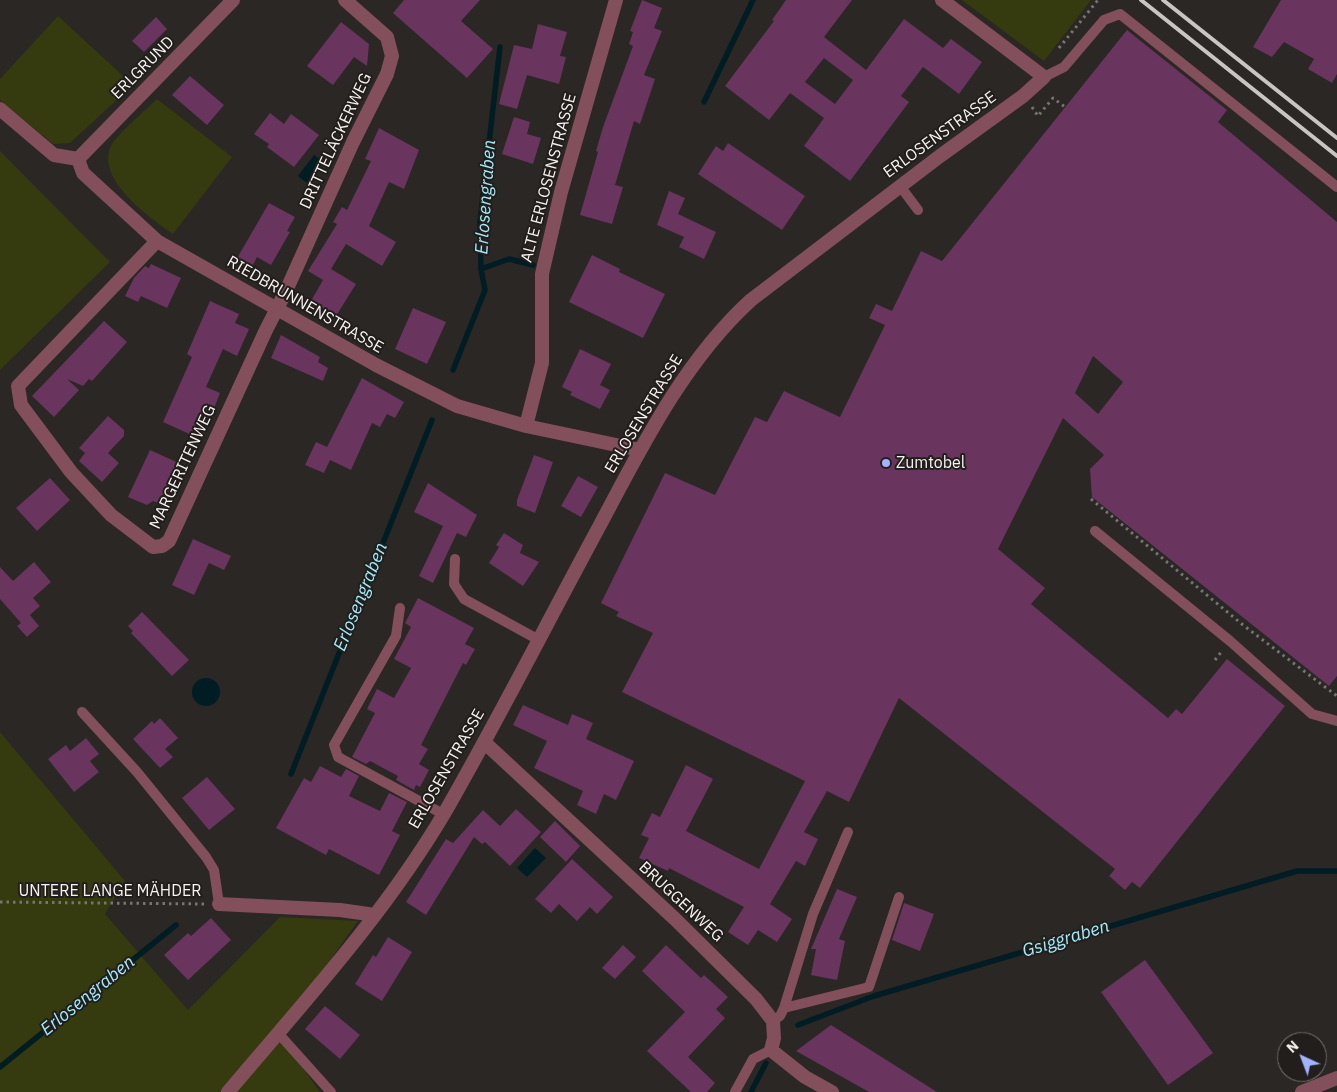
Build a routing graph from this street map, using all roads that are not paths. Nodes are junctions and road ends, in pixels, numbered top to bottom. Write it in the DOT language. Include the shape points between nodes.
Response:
graph roads {
  1 [pos="233,0"];
  2 [pos="345,0"];
  3 [pos="616,0"];
  4 [pos="942,0"];
  5 [pos="1044,78"];
  6 [pos="0,109"];
  7 [pos="78,159"];
  8 [pos="900,186"];
  9 [pos="1337,187"];
  10 [pos="918,210"];
  11 [pos="157,241"];
  12 [pos="277,308"];
  13 [pos="526,426"];
  14 [pos="640,450"];
  15 [pos="1095,531"];
  16 [pos="454,558"];
  17 [pos="400,608"];
  18 [pos="538,640"];
  19 [pos="82,712"];
  20 [pos="1337,721"];
  21 [pos="484,742"];
  22 [pos="443,814"];
  23 [pos="848,832"];
  24 [pos="899,897"];
  25 [pos="219,904"];
  26 [pos="375,915"];
  27 [pos="784,1008"];
  28 [pos="773,1021"];
  29 [pos="278,1033"];
  30 [pos="771,1050"];
  31 [pos="1337,1078"];
  32 [pos="228,1092"];
  33 [pos="331,1092"];
  34 [pos="735,1092"];
  35 [pos="832,1092"];
  36 [pos="1302,1092"];
  1 -- 7 [label="street, ERLGRUND"];
  2 -- 12 [label="street, DRITTELÄCKERWEG" via="387,37 392,56 388,74"];
  3 -- 13 [label="street, ALTE ERLOSENSTRASSE" via="561,192 542,274 542,363"];
  4 -- 5 [label="street"];
  5 -- 8 [label="street, ERLOSENSTRASSE"];
  5 -- 9 [label="lane, ERLOSENSTRASSE" via="1064,67 1104,20 1120,14"];
  6 -- 7 [label="street" via="54,155"];
  7 -- 11 [label="street, RIEDBRUNNENSTRASSE" via="83,173"];
  8 -- 10 [label="lane"];
  8 -- 14 [label="street, ERLOSENSTRASSE" via="732,317 704,351"];
  11 -- 12 [label="street, RIEDBRUNNENSTRASSE"];
  11 -- 12 [label="street, MARGERITENWEG" via="18,386 21,406 71,472 111,515 153,547 169,541"];
  12 -- 13 [label="street, RIEDBRUNNENSTRASSE" via="376,365 457,406"];
  13 -- 14 [label="street, RIEDBRUNNENSTRASSE"];
  14 -- 18 [label="street, ERLOSENSTRASSE"];
  15 -- 20 [label="lane" via="1230,641 1312,714"];
  16 -- 18 [label="lane" via="454,584 464,599"];
  17 -- 22 [label="lane" via="396,636 334,745 338,757"];
  18 -- 21 [label="street, ERLOSENSTRASSE"];
  19 -- 25 [label="lane" via="138,772 206,857 214,870"];
  21 -- 22 [label="street, ERLOSENSTRASSE"];
  21 -- 28 [label="street, BRUGGENWEG" via="675,918 756,999"];
  22 -- 26 [label="street, ERLOSENSTRASSE"];
  23 -- 27 [label="lane" via="813,914"];
  24 -- 27 [label="lane" via="869,987"];
  25 -- 26 [label="street" via="340,910"];
  26 -- 29 [label="street, ERLOSENSTRASSE"];
  27 -- 28 [label="lane"];
  28 -- 30 [label="street"];
  29 -- 32 [label="street, ERLOSENSTRASSE"];
  29 -- 33 [label="lane"];
  30 -- 34 [label="lane" via="752,1059"];
  30 -- 35 [label="street" via="805,1077"];
  31 -- 36 [label="street"];
}
